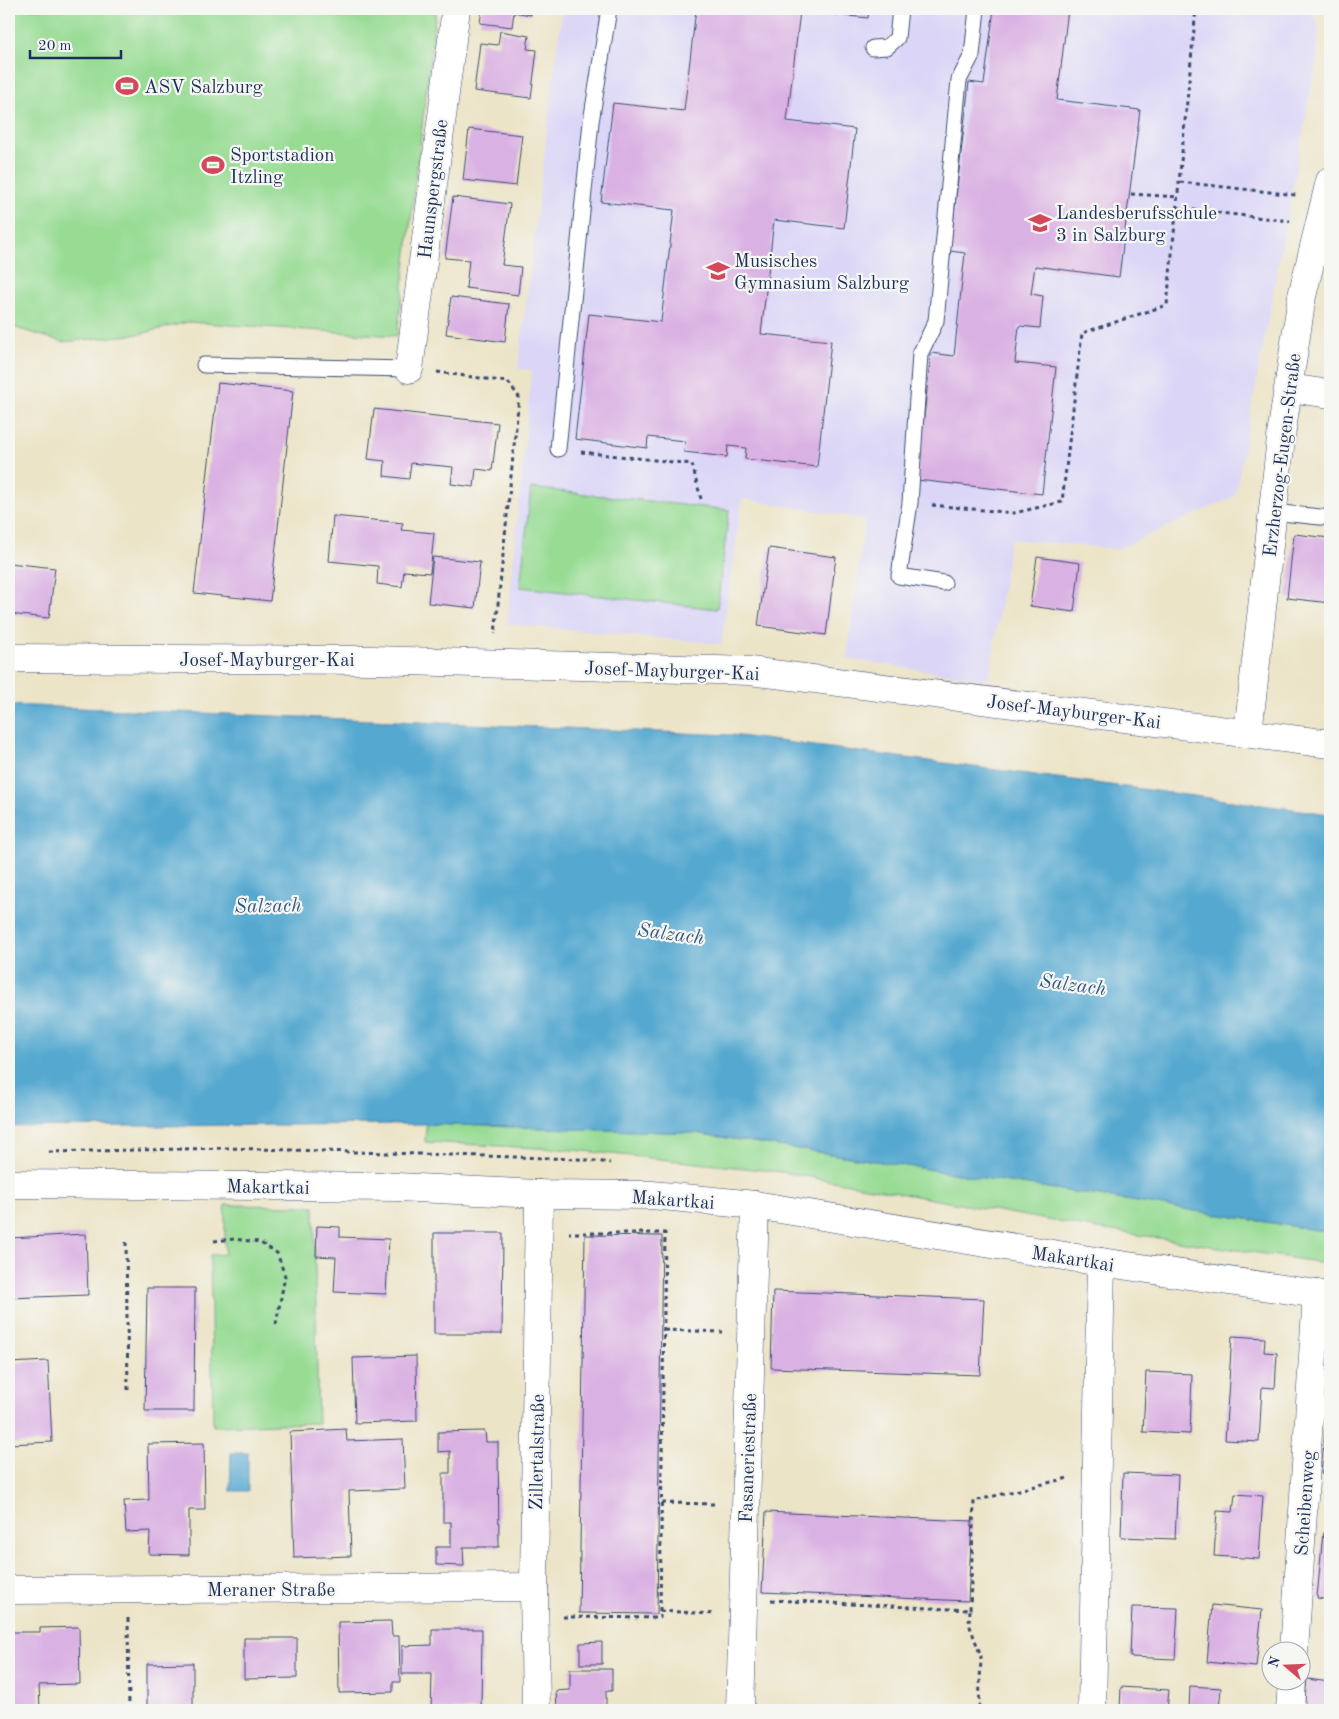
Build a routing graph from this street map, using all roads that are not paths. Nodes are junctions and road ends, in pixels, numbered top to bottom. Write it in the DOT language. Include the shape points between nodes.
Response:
graph roads {
  1 [pos="456,9"];
  2 [pos="609,9"];
  3 [pos="900,9"];
  4 [pos="978,9"];
  5 [pos="873,48"];
  6 [pos="1330,181"];
  7 [pos="204,365"];
  8 [pos="409,369"];
  9 [pos="1289,388"];
  10 [pos="1330,394"];
  11 [pos="558,449"];
  12 [pos="1272,512"];
  13 [pos="1330,518"];
  14 [pos="944,583"];
  15 [pos="9,658"];
  16 [pos="1248,733"];
  17 [pos="1330,744"];
  18 [pos="9,1184"];
  19 [pos="544,1194"];
  20 [pos="755,1205"];
  21 [pos="1101,1262"];
  22 [pos="1324,1295"];
  23 [pos="534,1587"];
  24 [pos="9,1590"];
  25 [pos="1295,1642"];
  26 [pos="1291,1692"];
  27 [pos="536,1710"];
  28 [pos="740,1710"];
  29 [pos="1092,1710"];
  30 [pos="1290,1710"];
  1 -- 8 [label="street, Haunspergstraße"];
  2 -- 11 [label="lane" via="591,122"];
  3 -- 5 [label="lane" via="897,38 887,47"];
  4 -- 14 [label="lane" via="972,55 959,80 936,321 920,354 910,503 899,576"];
  6 -- 9 [label="street, Erzherzog-Eugen-Straße" via="1302,296"];
  7 -- 8 [label="lane"];
  9 -- 10 [label="street"];
  9 -- 12 [label="street, Erzherzog-Eugen-Straße"];
  12 -- 13 [label="lane"];
  12 -- 16 [label="street, Erzherzog-Eugen-Straße"];
  15 -- 16 [label="street, Josef-Mayburger-Kai" via="373,660 750,671"];
  16 -- 17 [label="street, Josef-Mayburger-Kai"];
  18 -- 19 [label="street, Makartkai" via="397,1187"];
  19 -- 20 [label="street, Makartkai" via="652,1195"];
  19 -- 23 [label="street, Zillertalstraße"];
  20 -- 21 [label="street, Makartkai"];
  20 -- 28 [label="street, Fasaneriestraße"];
  21 -- 22 [label="street, Makartkai"];
  21 -- 29 [label="street"];
  22 -- 25 [label="street, Scheibenweg"];
  23 -- 24 [label="street, Meraner Straße"];
  23 -- 27 [label="street, Zillertalstraße"];
  26 -- 30 [label="street"];
}
